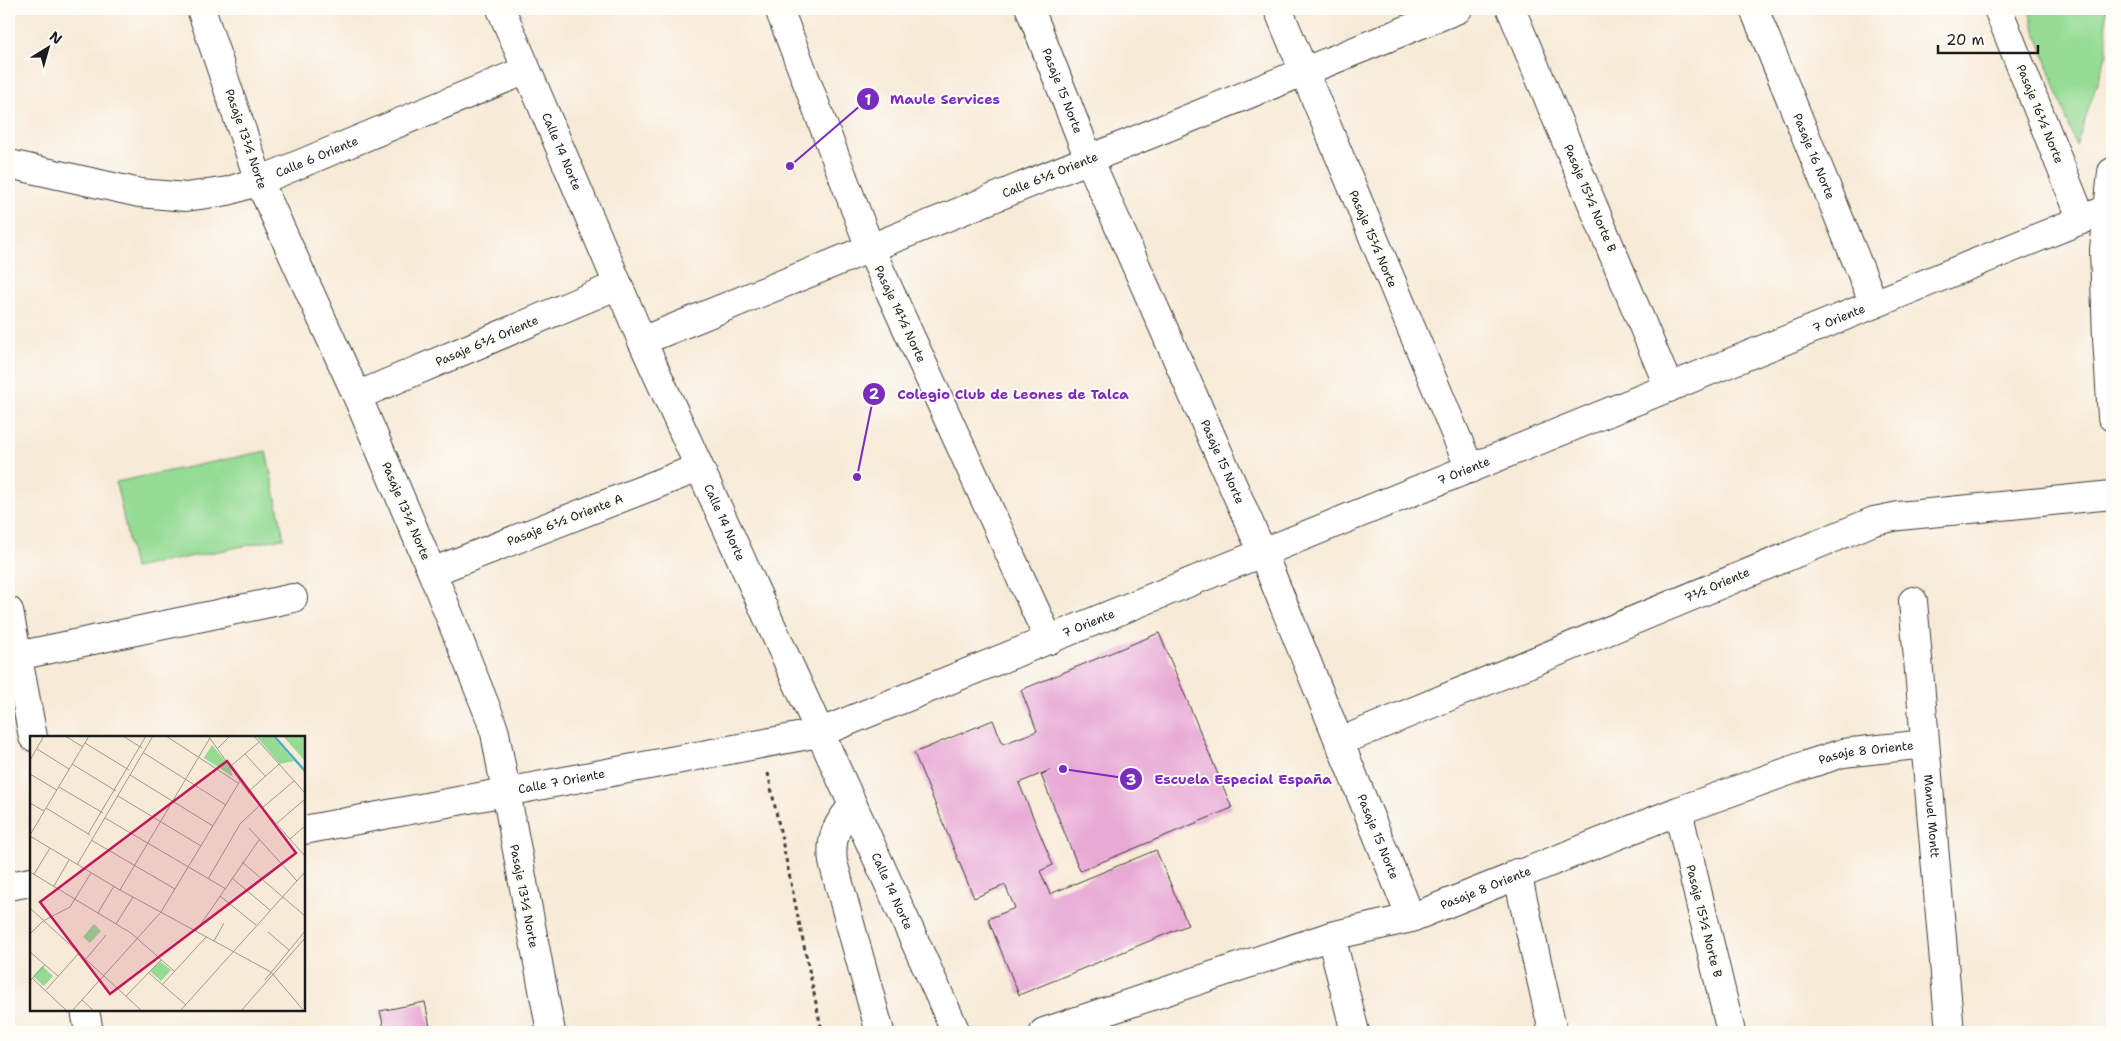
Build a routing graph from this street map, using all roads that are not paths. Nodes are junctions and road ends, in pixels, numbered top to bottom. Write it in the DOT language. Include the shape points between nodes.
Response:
graph roads {
  1 [pos="201,9"];
  2 [pos="501,9"];
  3 [pos="779,9"];
  4 [pos="1030,9"];
  5 [pos="1278,9"];
  6 [pos="1458,9"];
  7 [pos="1511,9"];
  8 [pos="1754,9"];
  9 [pos="1998,9"];
  10 [pos="526,70"];
  11 [pos="1303,72"];
  12 [pos="1089,159"];
  13 [pos="9,164"];
  14 [pos="2112,172"];
  15 [pos="259,181"];
  16 [pos="2108,209"];
  17 [pos="2082,220"];
  18 [pos="870,248"];
  19 [pos="618,285"];
  20 [pos="1874,304"];
  21 [pos="2109,338"];
  22 [pos="642,341"];
  23 [pos="1669,388"];
  24 [pos="357,396"];
  25 [pos="2112,417"];
  26 [pos="698,468"];
  27 [pos="1470,469"];
  28 [pos="2112,495"];
  29 [pos="1263,554"];
  30 [pos="432,572"];
  31 [pos="293,598"];
  32 [pos="1913,601"];
  33 [pos="9,611"];
  34 [pos="1049,640"];
  35 [pos="17,656"];
  36 [pos="820,733"];
  37 [pos="32,736"];
  38 [pos="1340,742"];
  39 [pos="1925,744"];
  40 [pos="504,793"];
  41 [pos="853,806"];
  42 [pos="1678,811"];
  43 [pos="305,830"];
  44 [pos="1517,874"];
  45 [pos="30,882"];
  46 [pos="9,886"];
  47 [pos="1411,918"];
  48 [pos="1332,936"];
  49 [pos="85,1011"];
  50 [pos="89,1032"];
  51 [pos="551,1032"];
  52 [pos="880,1032"];
  53 [pos="956,1032"];
  54 [pos="1044,1032"];
  55 [pos="1355,1032"];
  56 [pos="1553,1032"];
  57 [pos="1731,1032"];
  58 [pos="1950,1032"];
  1 -- 15 [label="street, Pasaje 13½ Norte"];
  2 -- 10 [label="street, Calle 14 Norte"];
  3 -- 18 [label="street, Pasaje 14½ Norte"];
  4 -- 12 [label="street, Pasaje 15 Norte"];
  5 -- 11 [label="street, Pasaje 15½ Norte"];
  6 -- 11 [label="street, Calle 6½ Oriente"];
  7 -- 23 [label="street, Pasaje 15½ Norte B"];
  8 -- 20 [label="street, Pasaje 16 Norte"];
  9 -- 17 [label="street, Pasaje 16½ Norte"];
  10 -- 15 [label="street, Calle 6 Oriente"];
  10 -- 19 [label="street, Calle 14 Norte"];
  11 -- 12 [label="street, Calle 6½ Oriente"];
  11 -- 27 [label="street, Pasaje 15½ Norte"];
  12 -- 18 [label="street, Calle 6½ Oriente"];
  12 -- 29 [label="street, Pasaje 15 Norte"];
  13 -- 15 [label="street, Calle 6 Oriente" via="140,193 186,197 228,191"];
  14 -- 16 [label="street"];
  15 -- 24 [label="street, Pasaje 13½ Norte"];
  16 -- 17 [label="street, 7 Oriente"];
  16 -- 21 [label="street" via="2104,250"];
  17 -- 20 [label="street, 7 Oriente"];
  18 -- 22 [label="street, Calle 6½ Oriente"];
  18 -- 34 [label="street, Pasaje 14½ Norte"];
  19 -- 22 [label="street, Calle 14 Norte"];
  19 -- 24 [label="street, Pasaje 6½ Oriente"];
  20 -- 23 [label="street, 7 Oriente"];
  21 -- 25 [label="street"];
  22 -- 26 [label="street, Calle 14 Norte"];
  23 -- 27 [label="street, 7 Oriente"];
  24 -- 30 [label="street, Pasaje 13½ Norte"];
  26 -- 30 [label="street, Pasaje 6½ Oriente A"];
  26 -- 36 [label="street, Calle 14 Norte"];
  27 -- 29 [label="street, 7 Oriente"];
  28 -- 38 [label="street, 7½ Oriente" via="1874,521"];
  29 -- 34 [label="street, 7 Oriente"];
  29 -- 38 [label="street, Pasaje 15 Norte"];
  30 -- 40 [label="street, Pasaje 13½ Norte" via="489,714"];
  31 -- 35 [label="street"];
  32 -- 39 [label="street, Manuel Montt"];
  33 -- 35 [label="street"];
  34 -- 36 [label="street, 7 Oriente"];
  35 -- 37 [label="street"];
  36 -- 40 [label="street, Calle 7 Oriente"];
  36 -- 41 [label="street, Calle 14 Norte"];
  38 -- 47 [label="street, Pasaje 15 Norte"];
  39 -- 42 [label="street, Pasaje 8 Oriente" via="1843,754"];
  39 -- 58 [label="street, Manuel Montt"];
  40 -- 43 [label="street, Calle 7 Oriente"];
  40 -- 51 [label="street, Pasaje 13½ Norte"];
  41 -- 52 [label="street" via="837,826 831,850"];
  41 -- 53 [label="street, Calle 14 Norte"];
  42 -- 44 [label="street, Pasaje 8 Oriente"];
  42 -- 57 [label="street, Pasaje 15½ Norte B"];
  44 -- 47 [label="street, Pasaje 8 Oriente"];
  44 -- 56 [label="street"];
  45 -- 46 [label="street"];
  47 -- 48 [label="street, Pasaje 8 Oriente"];
  48 -- 54 [label="street, Pasaje 8 Oriente"];
  48 -- 55 [label="street"];
  49 -- 50 [label="street"];
}
